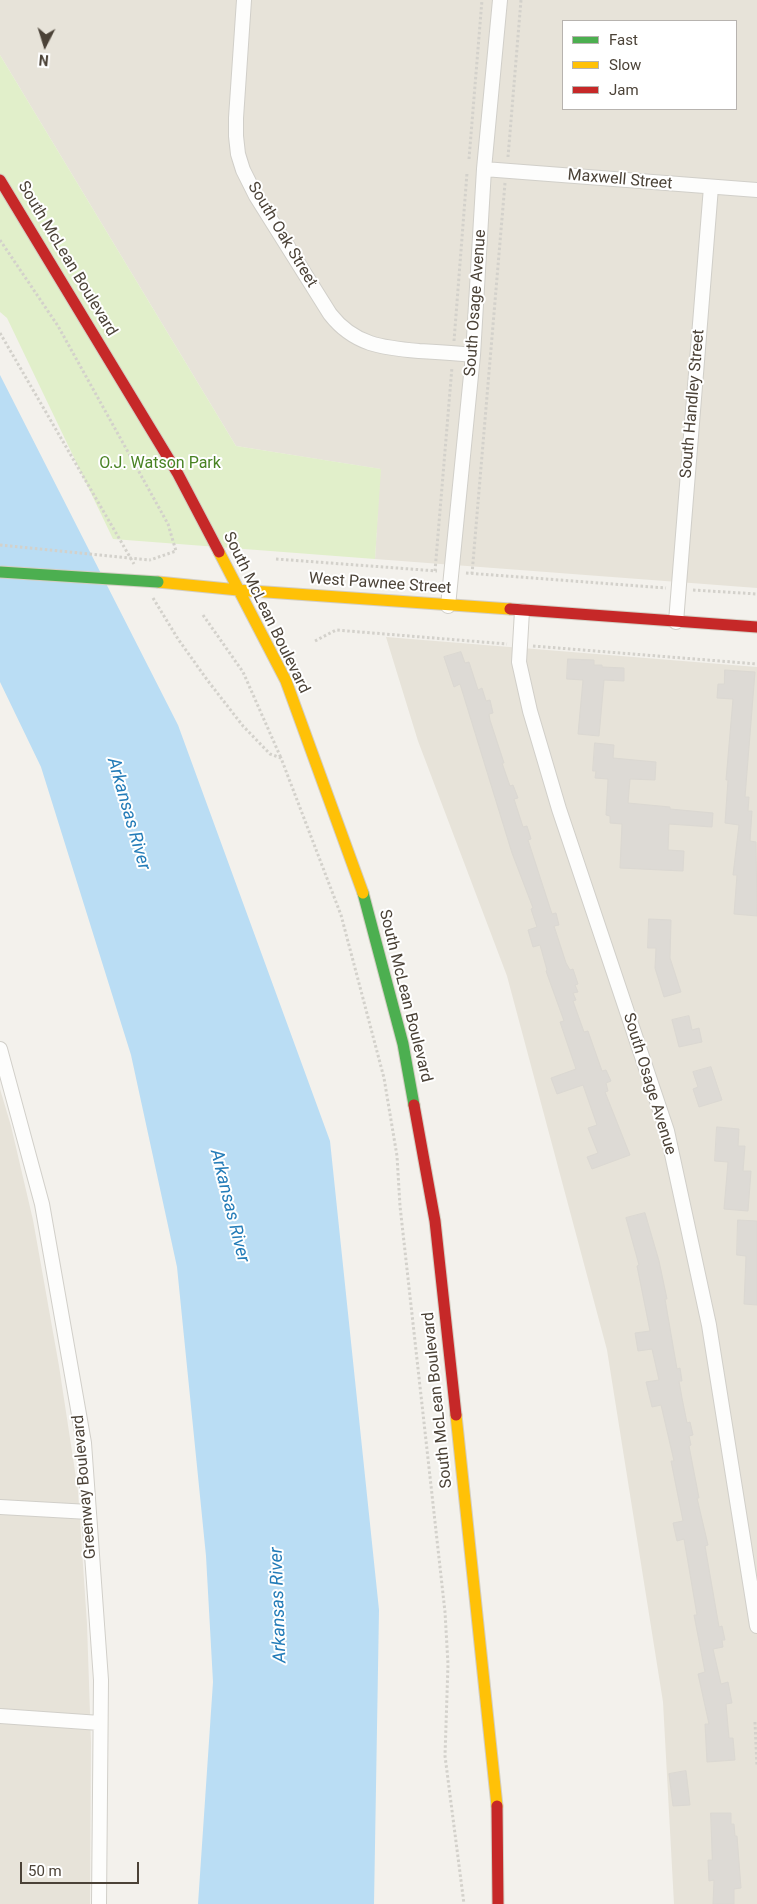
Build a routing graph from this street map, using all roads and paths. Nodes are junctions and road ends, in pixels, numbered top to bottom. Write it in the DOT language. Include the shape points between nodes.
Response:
graph roads {
  1 [pos="244,0"];
  2 [pos="482,0"];
  3 [pos="500,0"];
  4 [pos="521,0"];
  5 [pos="484,169"];
  6 [pos="506,170"];
  7 [pos="0,180"];
  8 [pos="711,187"];
  9 [pos="757,190"];
  10 [pos="0,240"];
  11 [pos="0,333"];
  12 [pos="453,353"];
  13 [pos="473,355"];
  14 [pos="0,545"];
  15 [pos="276,559"];
  16 [pos="435,571"];
  17 [pos="0,572"];
  18 [pos="138,572"];
  19 [pos="452,572"];
  20 [pos="472,574"];
  21 [pos="679,588"];
  22 [pos="238,590"];
  23 [pos="757,594"];
  24 [pos="153,597"];
  25 [pos="448,606"];
  26 [pos="522,611"];
  27 [pos="203,615"];
  28 [pos="676,622"];
  29 [pos="757,627"];
  30 [pos="281,758"];
  31 [pos="0,1049"];
  32 [pos="0,1508"];
  33 [pos="89,1512"];
  34 [pos="756,1618"];
  35 [pos="0,1716"];
  36 [pos="755,1722"];
  37 [pos="100,1724"];
  38 [pos="757,1767"];
  39 [pos="99,1904"];
  40 [pos="464,1904"];
  41 [pos="498,1904"];
  1 -- 12 [label="street, South Oak Street" via="236,136 241,162 256,196 340,326 360,340 381,347"];
  2 -- 12 [label="path"];
  3 -- 5 [label="street, South Osage Avenue"];
  4 -- 6 [label="path"];
  5 -- 6 [label="street, Maxwell Street"];
  5 -- 13 [label="street, South Osage Avenue"];
  6 -- 8 [label="street, Maxwell Street"];
  6 -- 20 [label="path"];
  7 -- 22 [label="main road, South McLean Boulevard" via="178,474"];
  8 -- 9 [label="street, Maxwell Street"];
  8 -- 21 [label="street, South Handley Street"];
  10 -- 14 [label="path, bridge" via="58,326 168,524 176,551 150,560"];
  11 -- 18 [label="path"];
  12 -- 13 [label="street, South Oak Street"];
  12 -- 16 [label="path"];
  13 -- 19 [label="street, South Osage Avenue"];
  15 -- 16 [label="path"];
  16 -- 19 [label="path"];
  17 -- 22 [label="main road, West Pawnee Street, bridge"];
  19 -- 20 [label="path"];
  19 -- 25 [label="street, South Osage Avenue"];
  20 -- 21 [label="path"];
  21 -- 23 [label="path"];
  21 -- 28 [label="street, South Handley Street"];
  22 -- 25 [label="main road, West Pawnee Street"];
  22 -- 41 [label="main road, South McLean Boulevard" via="286,681 361,886 403,1044 435,1221 462,1464 497,1806"];
  24 -- 30 [label="path" via="178,639 243,726 270,754"];
  25 -- 26 [label="main road, West Pawnee Street"];
  26 -- 28 [label="main road, West Pawnee Street"];
  26 -- 34 [label="street, South Osage Avenue" via="519,662 530,711 559,809 667,1132 709,1325"];
  27 -- 30 [label="path" via="243,672"];
  28 -- 29 [label="main road, West Pawnee Street"];
  30 -- 40 [label="path" via="341,915 384,1078 397,1156 445,1612 448,1664 445,1756"];
  31 -- 33 [label="street, Greenway Boulevard" via="42,1204 84,1443"];
  32 -- 33 [label="street"];
  33 -- 37 [label="street, Greenway Boulevard" via="101,1680"];
  35 -- 37 [label="street"];
  36 -- 38 [label="path"];
  37 -- 39 [label="street, Greenway Boulevard"];
}
